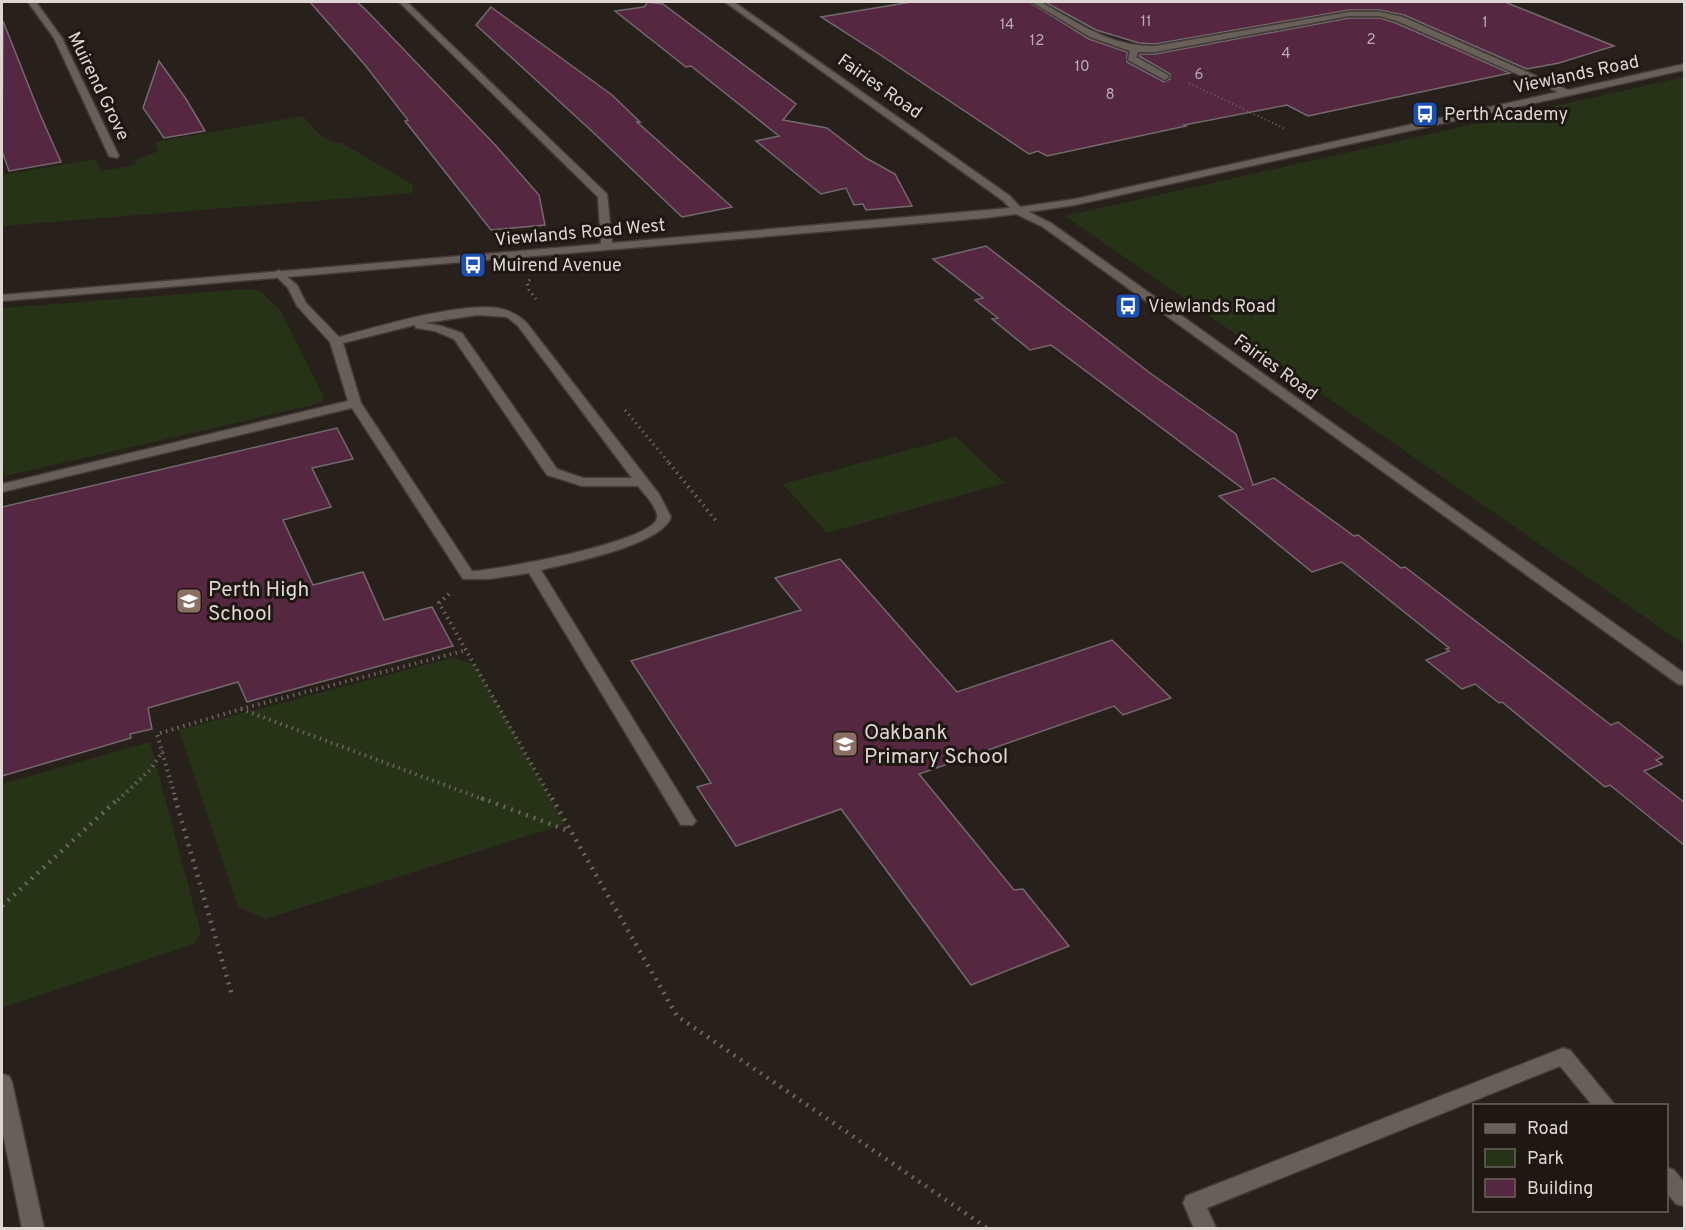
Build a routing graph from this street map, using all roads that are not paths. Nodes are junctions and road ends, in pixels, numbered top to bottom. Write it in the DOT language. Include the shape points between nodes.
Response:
graph roads {
  1 [pos="32,2"];
  2 [pos="403,2"];
  3 [pos="729,2"];
  4 [pos="1036,2"];
  5 [pos="1135,50"];
  6 [pos="1684,68"];
  7 [pos="1165,77"];
  8 [pos="1568,93"];
  9 [pos="114,156"];
  10 [pos="1017,210"];
  11 [pos="607,246"];
  12 [pos="279,273"];
  13 [pos="2,298"];
  14 [pos="408,325"];
  15 [pos="336,341"];
  16 [pos="355,403"];
  17 [pos="642,482"];
  18 [pos="2,488"];
  19 [pos="533,568"];
  20 [pos="1684,680"];
  21 [pos="687,820"];
  22 [pos="2,1082"];
  23 [pos="1604,1104"];
  24 [pos="1668,1178"];
  25 [pos="1684,1197"];
  26 [pos="33,1228"];
  27 [pos="1205,1228"];
  1 -- 9 [label="street, Muirend Grove" via="58,38"];
  2 -- 11 [label="street" via="603,195"];
  3 -- 10 [label="street, Fairies Road" via="1006,198"];
  4 -- 5 [label="street" via="1106,42"];
  5 -- 7 [label="street" via="1131,58"];
  5 -- 8 [label="street" via="1369,9"];
  6 -- 8 [label="street, Viewlands Road"];
  8 -- 10 [label="street, Viewlands Road" via="1075,202"];
  10 -- 11 [label="street, Viewlands Road West"];
  10 -- 20 [label="street, Fairies Road" via="1047,225"];
  11 -- 12 [label="street, Viewlands Road West"];
  12 -- 13 [label="street, Viewlands Road West"];
  12 -- 15 [label="street" via="293,287 301,304"];
  14 -- 15 [label="street"];
  14 -- 17 [label="street" via="437,328 458,336 552,472 582,482"];
  14 -- 17 [label="street" via="477,311 511,315 522,324"];
  15 -- 16 [label="street"];
  16 -- 18 [label="street"];
  16 -- 19 [label="street" via="468,576 494,576"];
  17 -- 19 [label="street" via="664,517 651,532"];
  19 -- 21 [label="street"];
  22 -- 26 [label="street"];
  23 -- 27 [label="street" via="1563,1056 1194,1203"];
  24 -- 25 [label="street"];
}
